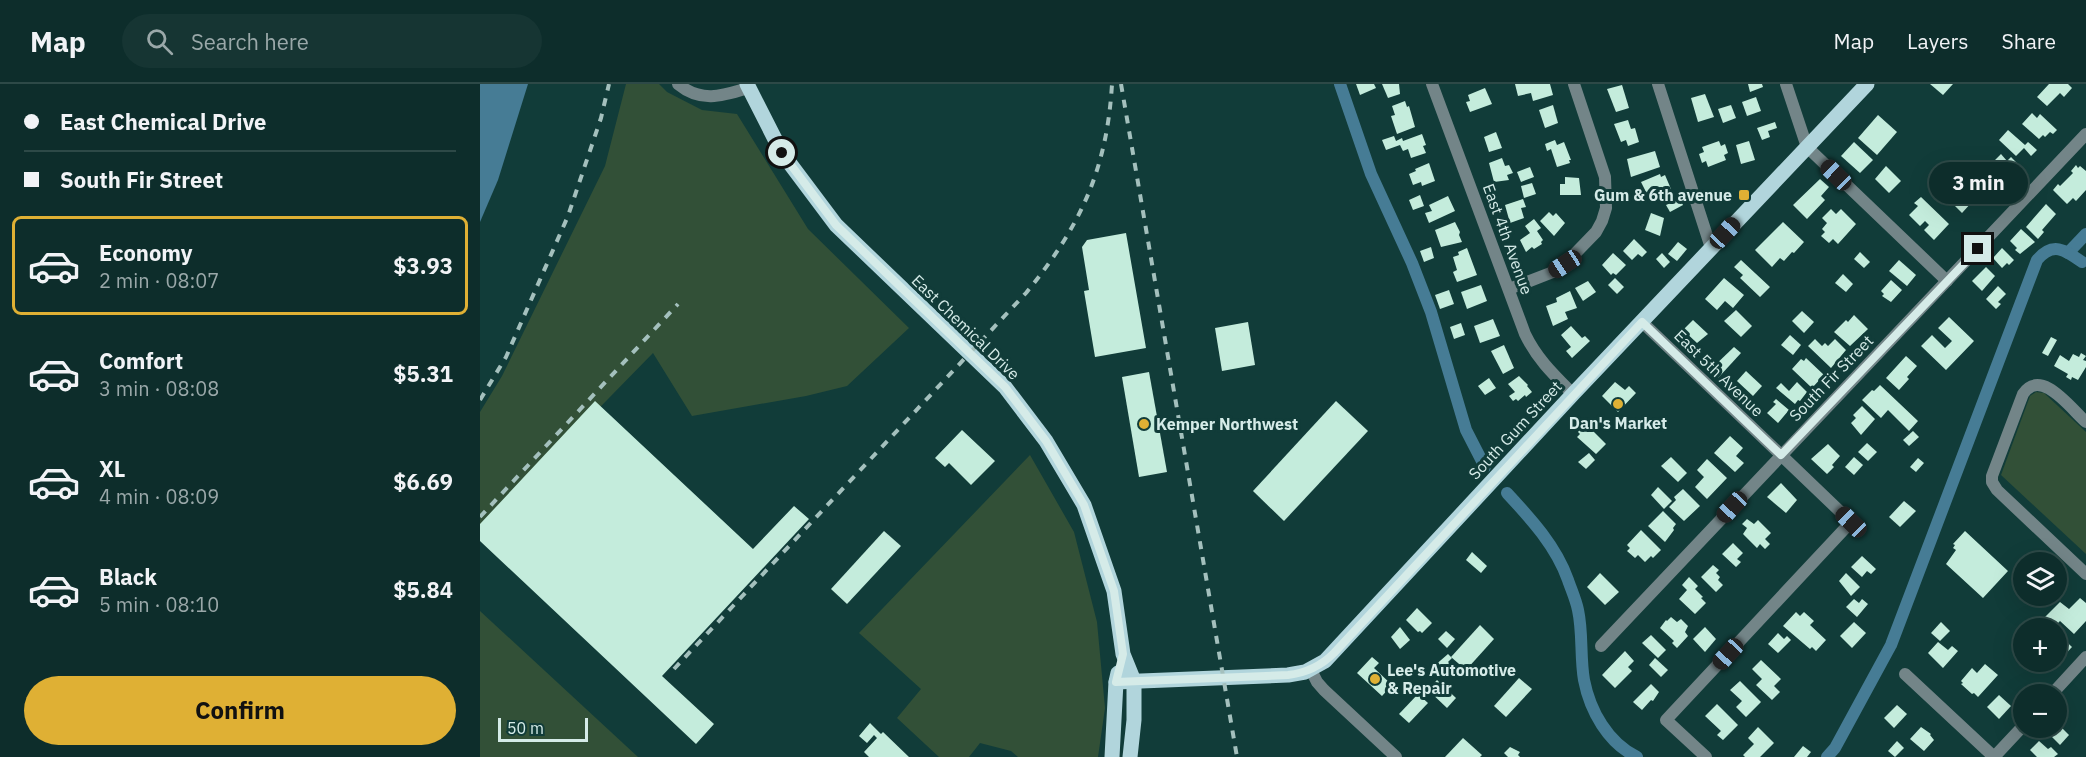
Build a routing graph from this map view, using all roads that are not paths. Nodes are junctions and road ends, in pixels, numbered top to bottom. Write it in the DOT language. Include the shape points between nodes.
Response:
graph roads {
  1 [pos="678,84"];
  2 [pos="1432,84"];
  3 [pos="1574,84"];
  4 [pos="1658,84"];
  5 [pos="1786,84"];
  6 [pos="1867,84"];
  7 [pos="747,86"];
  8 [pos="2086,134"];
  9 [pos="1807,147"];
  10 [pos="1712,248"];
  11 [pos="1947,281"];
  12 [pos="1509,289"];
  13 [pos="1642,322"];
  14 [pos="1573,394"];
  15 [pos="2086,422"];
  16 [pos="1781,455"];
  17 [pos="2086,574"];
  18 [pos="1601,646"];
  19 [pos="1123,654"];
  20 [pos="2086,657"];
  21 [pos="1311,670"];
  22 [pos="1905,674"];
  23 [pos="1134,681"];
  24 [pos="1116,682"];
  25 [pos="2061,684"];
  26 [pos="2013,737"];
  27 [pos="1112,757"];
  28 [pos="1130,757"];
  29 [pos="1395,757"];
  30 [pos="1706,757"];
  31 [pos="1994,757"];
  1 -- 7 [label="street" via="691,93 710,98"];
  2 -- 12 [label="street, East 4th Avenue"];
  3 -- 12 [label="street" via="1605,177 1606,208 1602,221 1565,264"];
  4 -- 10 [label="street"];
  5 -- 9 [label="street"];
  6 -- 9 [label="main road, South Gum Street"];
  7 -- 19 [label="main road, East Chemical Drive" via="782,153 836,225 1005,387 1046,441 1084,505 1114,591"];
  8 -- 11 [label="street, South Fir Street"];
  9 -- 10 [label="main road, South Gum Street"];
  9 -- 11 [label="street"];
  10 -- 13 [label="main road, South Gum Street"];
  11 -- 16 [label="street, South Fir Street"];
  12 -- 14 [label="street, East 4th Avenue" via="1532,349"];
  13 -- 14 [label="main road, South Gum Street"];
  13 -- 16 [label="street, East 5th Avenue"];
  14 -- 21 [label="main road, South Gum Street" via="1334,653"];
  15 -- 17 [label="street" via="2049,388 2032,386 2023,394 1993,470 1992,482"];
  16 -- 18 [label="street, South Fir Street"];
  16 -- 30 [label="street, East 5th Avenue" via="1851,522 1666,720"];
  19 -- 23 [label="main road, East Chemical Drive"];
  19 -- 24 [label="main road, East Chemical Drive"];
  20 -- 25 [label="street"];
  21 -- 23 [label="main road, South Gum Street" via="1288,675"];
  21 -- 29 [label="street" via="1324,690"];
  22 -- 31 [label="street"];
  23 -- 24 [label="main road, South Gum Street"];
  23 -- 28 [label="main road"];
  24 -- 27 [label="main road"];
  26 -- 31 [label="street"];
}
